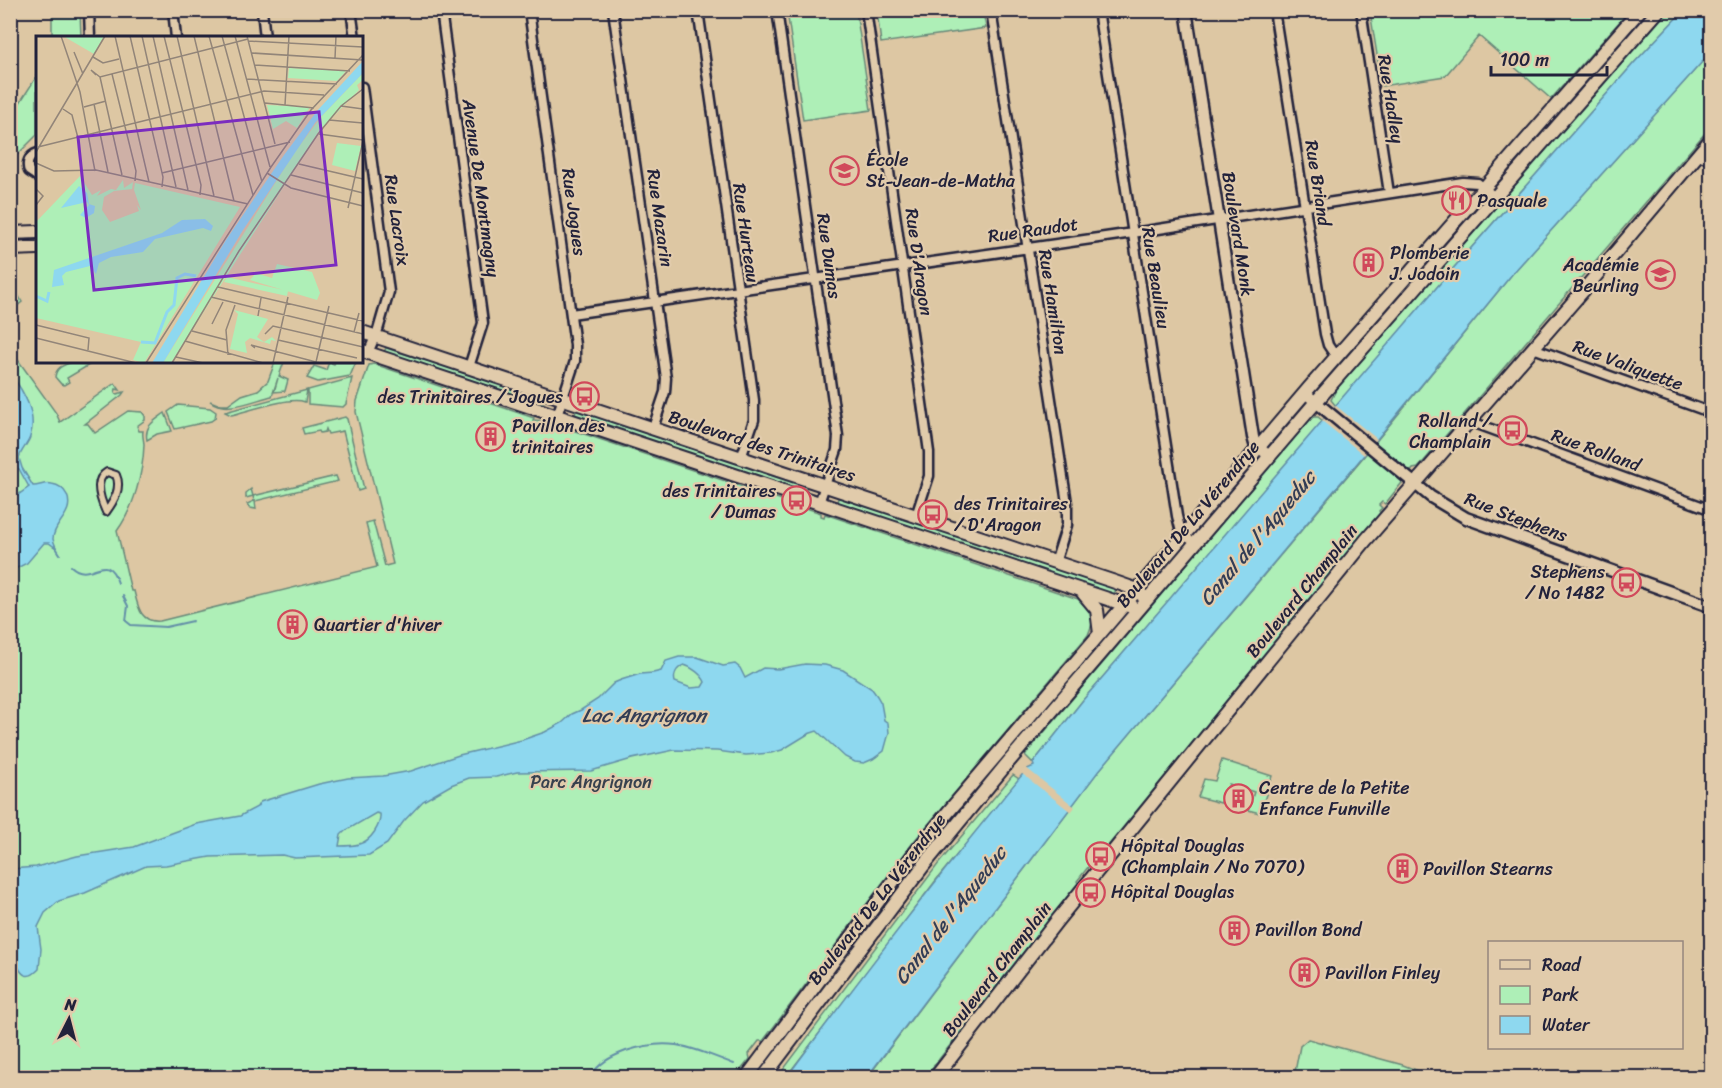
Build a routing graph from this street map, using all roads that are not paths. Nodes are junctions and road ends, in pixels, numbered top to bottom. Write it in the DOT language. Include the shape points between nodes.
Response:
graph roads {
  1 [pos="89,10"];
  2 [pos="173,10"];
  3 [pos="262,10"];
  4 [pos="351,10"];
  5 [pos="441,10"];
  6 [pos="529,10"];
  7 [pos="613,10"];
  8 [pos="698,10"];
  9 [pos="777,10"];
  10 [pos="866,10"];
  11 [pos="991,10"];
  12 [pos="1098,10"];
  13 [pos="1186,10"];
  14 [pos="1274,10"];
  15 [pos="1361,10"];
  16 [pos="1640,10"];
  17 [pos="1659,10"];
  18 [pos="90,36"];
  19 [pos="176,36"];
  20 [pos="265,36"];
  21 [pos="355,36"];
  22 [pos="363,94"];
  23 [pos="1711,140"];
  24 [pos="36,154"];
  25 [pos="1696,155"];
  26 [pos="1712,159"];
  27 [pos="36,176"];
  28 [pos="1485,188"];
  29 [pos="1389,193"];
  30 [pos="1495,197"];
  31 [pos="1304,206"];
  32 [pos="1219,219"];
  33 [pos="36,232"];
  34 [pos="10,233"];
  35 [pos="1132,233"];
  36 [pos="36,248"];
  37 [pos="1028,248"];
  38 [pos="10,249"];
  39 [pos="903,266"];
  40 [pos="816,279"];
  41 [pos="738,290"];
  42 [pos="655,302"];
  43 [pos="571,314"];
  44 [pos="363,332"];
  45 [pos="376,336"];
  46 [pos="1533,348"];
  47 [pos="365,352"];
  48 [pos="1336,357"];
  49 [pos="469,368"];
  50 [pos="1305,393"];
  51 [pos="563,399"];
  52 [pos="1316,402"];
  53 [pos="1712,413"];
  54 [pos="557,416"];
  55 [pos="1469,421"];
  56 [pos="653,429"];
  57 [pos="1259,448"];
  58 [pos="1269,456"];
  59 [pos="741,458"];
  60 [pos="1414,483"];
  61 [pos="825,486"];
  62 [pos="819,503"];
  63 [pos="1712,510"];
  64 [pos="105,512"];
  65 [pos="916,516"];
  66 [pos="1184,535"];
  67 [pos="1195,544"];
  68 [pos="1055,563"];
  69 [pos="1080,590"];
  70 [pos="1136,591"];
  71 [pos="1148,600"];
  72 [pos="1125,605"];
  73 [pos="1712,607"];
  74 [pos="1139,610"];
  75 [pos="1100,634"];
  76 [pos="746,1077"];
  77 [pos="763,1077"];
  78 [pos="935,1077"];
  1 -- 18 [label="street"];
  2 -- 19 [label="street"];
  3 -- 20 [label="street"];
  4 -- 21 [label="street"];
  5 -- 49 [label="street, Avenue De Montmagny" via="483,323"];
  6 -- 43 [label="street, Rue Jogues"];
  7 -- 42 [label="street, Rue Mazarin"];
  8 -- 41 [label="street, Rue Hurteau"];
  9 -- 40 [label="street, Rue Dumas"];
  10 -- 39 [label="street, Rue D'Aragon"];
  11 -- 37 [label="street, Rue Hamilton"];
  12 -- 35 [label="street, Rue Beaulieu"];
  13 -- 32 [label="street, Boulevard Monk"];
  14 -- 31 [label="street, Rue Briand"];
  15 -- 29 [label="street, Rue Hadley"];
  16 -- 28 [label="main road, Boulevard De La Vérendrye"];
  17 -- 30 [label="main road, Boulevard De La Vérendrye"];
  22 -- 45 [label="street, Rue Lacroix" via="389,283"];
  23 -- 25 [label="main road, Boulevard Champlain"];
  24 -- 27 [label="street" via="27,164"];
  25 -- 26 [label="street"];
  25 -- 46 [label="main road, Boulevard Champlain"];
  28 -- 29 [label="street, Rue Raudot" via="1467,181"];
  28 -- 30 [label="street"];
  28 -- 48 [label="main road, Boulevard De La Vérendrye"];
  29 -- 31 [label="street, Rue Raudot"];
  30 -- 52 [label="main road, Boulevard De La Vérendrye"];
  31 -- 32 [label="street, Rue Raudot"];
  31 -- 48 [label="street, Rue Briand" via="1325,334"];
  32 -- 35 [label="street, Rue Raudot"];
  32 -- 57 [label="street, Boulevard Monk" via="1252,437"];
  33 -- 34 [label="main road"];
  35 -- 37 [label="street, Rue Raudot"];
  35 -- 66 [label="street, Rue Beaulieu" via="1178,524"];
  36 -- 38 [label="main road"];
  37 -- 39 [label="street, Rue Raudot"];
  37 -- 68 [label="street, Rue Hamilton" via="1068,511"];
  39 -- 40 [label="street, Rue Raudot"];
  39 -- 65 [label="street, Rue D'Aragon" via="930,461"];
  40 -- 41 [label="street, Rue Raudot"];
  40 -- 61 [label="street, Rue Dumas" via="838,436"];
  41 -- 42 [label="street, Rue Raudot"];
  41 -- 59 [label="street, Rue Hurteau" via="754,407"];
  42 -- 43 [label="street, Rue Raudot"];
  42 -- 56 [label="street, Rue Mazarin" via="667,385"];
  43 -- 51 [label="street, Rue Jogues" via="576,353"];
  44 -- 45 [label="main road, Boulevard des Trinitaires"];
  45 -- 47 [label="street, Rue Lacroix"];
  45 -- 49 [label="main road, Boulevard des Trinitaires"];
  46 -- 53 [label="street, Rue Valiquette"];
  46 -- 55 [label="main road, Boulevard Champlain"];
  47 -- 54 [label="main road, Boulevard des Trinitaires"];
  48 -- 50 [label="main road, Boulevard De La Vérendrye"];
  49 -- 51 [label="main road, Boulevard des Trinitaires"];
  50 -- 52 [label="street, Rue Stephens"];
  50 -- 57 [label="main road, Boulevard De La Vérendrye"];
  51 -- 54 [label="street, Rue Jogues"];
  51 -- 56 [label="main road, Boulevard des Trinitaires"];
  52 -- 58 [label="main road, Boulevard De La Vérendrye"];
  52 -- 60 [label="street, Rue Stephens"];
  54 -- 62 [label="main road, Boulevard des Trinitaires"];
  55 -- 60 [label="main road, Boulevard Champlain"];
  55 -- 63 [label="street, Rue Rolland"];
  56 -- 59 [label="main road, Boulevard des Trinitaires"];
  57 -- 58 [label="street"];
  57 -- 66 [label="main road, Boulevard De La Vérendrye"];
  58 -- 67 [label="main road, Boulevard De La Vérendrye"];
  59 -- 61 [label="main road, Boulevard des Trinitaires"];
  60 -- 73 [label="street, Rue Stephens" via="1466,518"];
  60 -- 78 [label="main road, Boulevard Champlain" via="1056,922"];
  61 -- 62 [label="street, Rue Dumas"];
  61 -- 65 [label="main road, Boulevard des Trinitaires"];
  62 -- 69 [label="main road, Boulevard des Trinitaires"];
  64 -- 64 [label="street" via="119,484 112,472 103,475 99,483"];
  65 -- 68 [label="main road, Boulevard des Trinitaires"];
  66 -- 67 [label="street"];
  66 -- 70 [label="main road, Boulevard De La Vérendrye"];
  67 -- 71 [label="main road, Boulevard De La Vérendrye"];
  68 -- 70 [label="main road, Boulevard des Trinitaires"];
  69 -- 72 [label="main road, Boulevard des Trinitaires"];
  69 -- 75 [label="main road" via="1097,610"];
  70 -- 71 [label="main road, Boulevard des Trinitaires"];
  70 -- 72 [label="main road, Boulevard De La Vérendrye"];
  71 -- 74 [label="main road, Boulevard De La Vérendrye"];
  72 -- 74 [label="main road, Boulevard des Trinitaires"];
  72 -- 75 [label="main road, Boulevard De La Vérendrye"];
  74 -- 77 [label="main road, Boulevard De La Vérendrye" via="935,851"];
  75 -- 76 [label="main road, Boulevard De La Vérendrye" via="919,848"];
}
